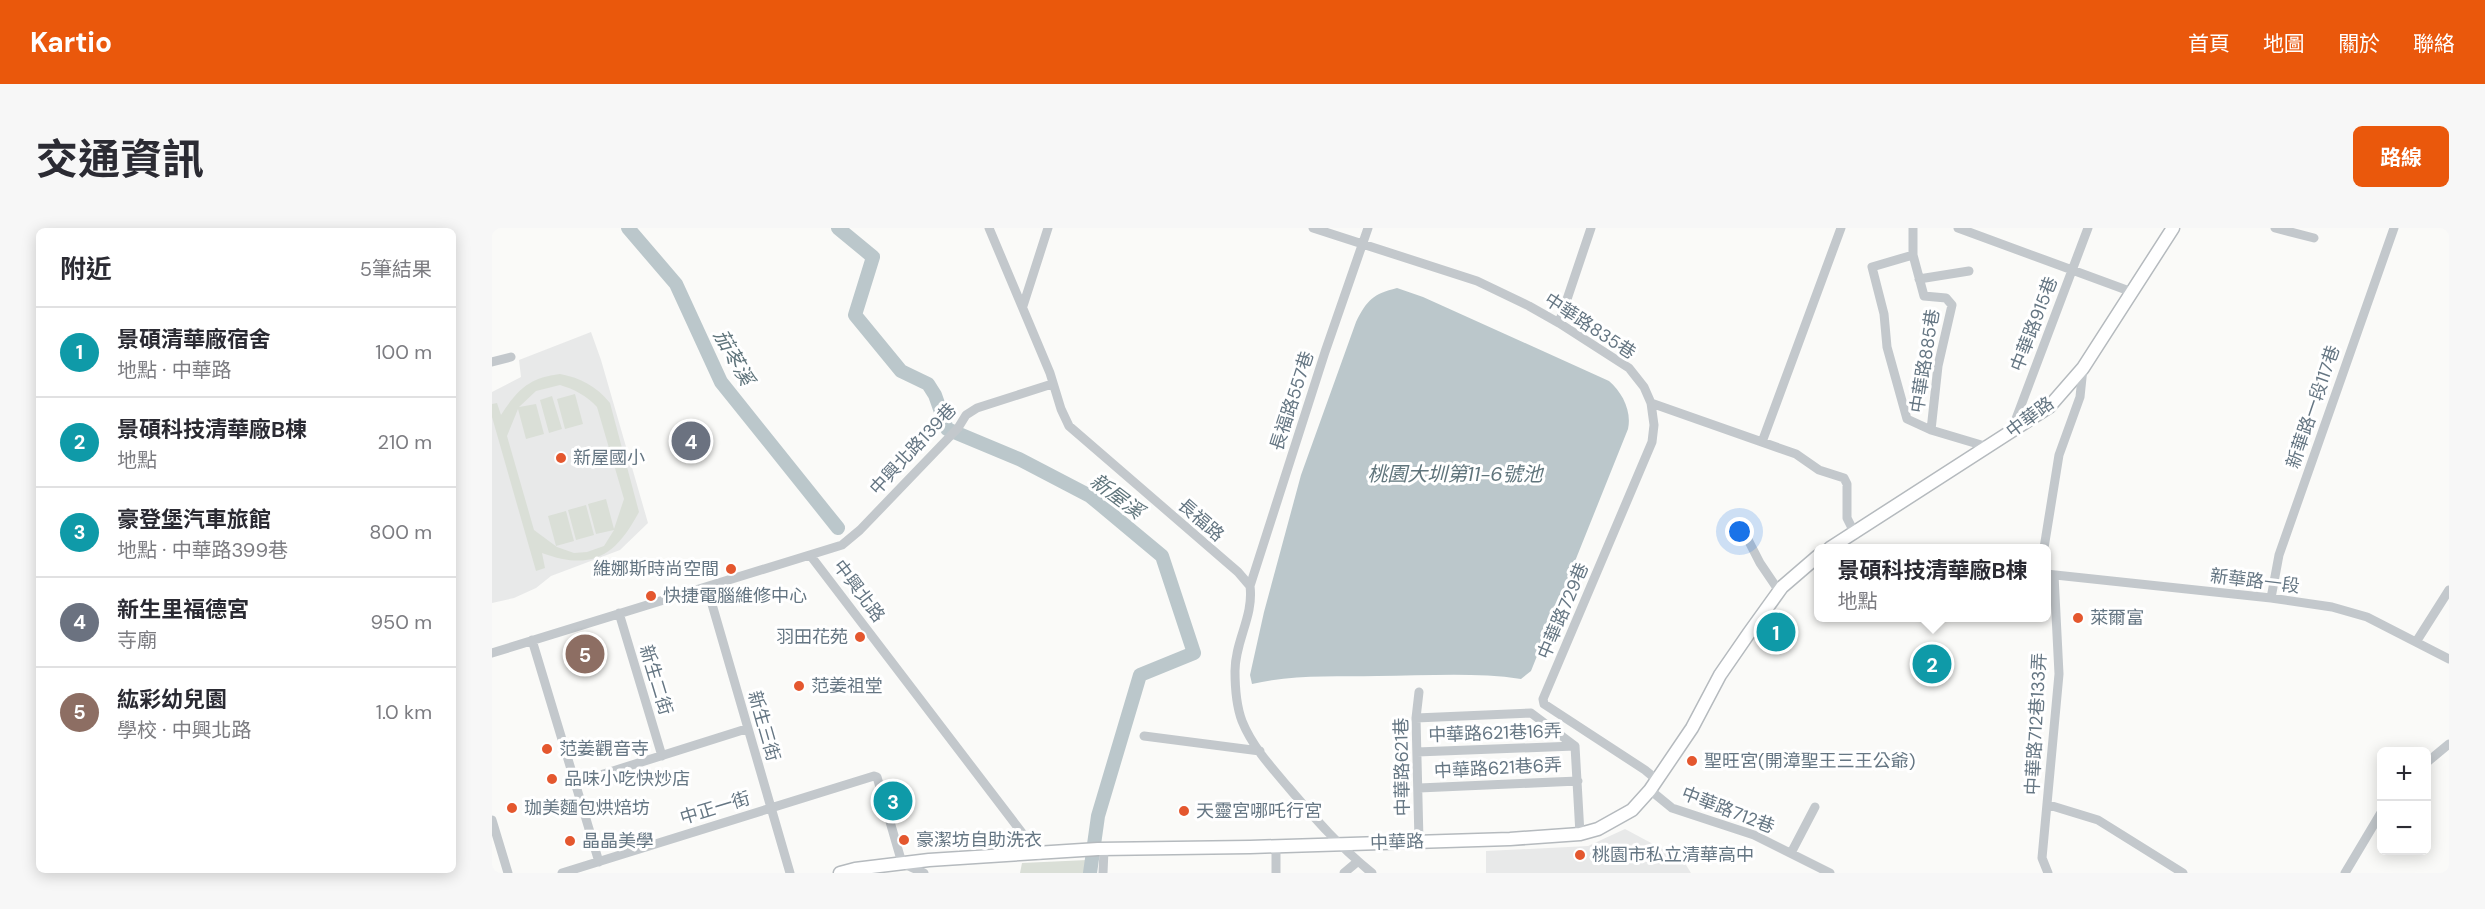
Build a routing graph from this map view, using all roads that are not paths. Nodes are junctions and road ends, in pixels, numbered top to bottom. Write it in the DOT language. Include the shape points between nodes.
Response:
graph roads {
  1 [pos="990,228"];
  2 [pos="1048,228"];
  3 [pos="1313,228"];
  4 [pos="1368,228"];
  5 [pos="1592,228"];
  6 [pos="1841,228"];
  7 [pos="1913,228"];
  8 [pos="1958,228"];
  9 [pos="2088,228"];
  10 [pos="2173,228"];
  11 [pos="2275,228"];
  12 [pos="2394,228"];
  13 [pos="2314,238"];
  14 [pos="1363,244"];
  15 [pos="1913,255"];
  16 [pos="2072,270"];
  17 [pos="1969,271"];
  18 [pos="1919,279"];
  19 [pos="2132,292"];
  20 [pos="1023,306"];
  21 [pos="1559,322"];
  22 [pos="511,357"];
  23 [pos="492,362"];
  24 [pos="2083,368"];
  25 [pos="1052,384"];
  26 [pos="1651,403"];
  27 [pos="1931,430"];
  28 [pos="2011,432"];
  29 [pos="1762,442"];
  30 [pos="1988,447"];
  31 [pos="1742,528"];
  32 [pos="1855,534"];
  33 [pos="1838,544"];
  34 [pos="2045,544"];
  35 [pos="810,555"];
  36 [pos="1814,560"];
  37 [pos="2051,574"];
  38 [pos="2051,585"];
  39 [pos="1250,586"];
  40 [pos="707,587"];
  41 [pos="2449,590"];
  42 [pos="1779,591"];
  43 [pos="2271,598"];
  44 [pos="619,613"];
  45 [pos="532,640"];
  46 [pos="2416,642"];
  47 [pos="492,653"];
  48 [pos="2449,659"];
  49 [pos="1419,692"];
  50 [pos="1416,718"];
  51 [pos="746,729"];
  52 [pos="1144,736"];
  53 [pos="2449,744"];
  54 [pos="1575,746"];
  55 [pos="1260,751"];
  56 [pos="1418,752"];
  57 [pos="662,756"];
  58 [pos="2431,760"];
  59 [pos="1578,781"];
  60 [pos="574,783"];
  61 [pos="1654,785"];
  62 [pos="1419,788"];
  63 [pos="2049,805"];
  64 [pos="1815,807"];
  65 [pos="771,808"];
  66 [pos="2377,819"];
  67 [pos="492,820"];
  68 [pos="1580,834"];
  69 [pos="1419,842"];
  70 [pos="1338,845"];
  71 [pos="1276,846"];
  72 [pos="1096,850"];
  73 [pos="1791,854"];
  74 [pos="1039,855"];
  75 [pos="599,862"];
  76 [pos="1357,862"];
  77 [pos="902,863"];
  78 [pos="508,873"];
  79 [pos="562,873"];
  80 [pos="790,873"];
  81 [pos="840,873"];
  82 [pos="924,873"];
  83 [pos="1103,873"];
  84 [pos="1276,873"];
  85 [pos="1344,873"];
  86 [pos="1372,873"];
  87 [pos="1830,873"];
  88 [pos="2048,873"];
  89 [pos="2183,873"];
  90 [pos="2345,873"];
  1 -- 20 [label="street, 長福路"];
  2 -- 20 [label="street"];
  3 -- 14 [label="street, 中華路835巷"];
  4 -- 14 [label="street, 長福路557巷"];
  5 -- 21 [label="street"];
  6 -- 29 [label="street"];
  7 -- 15 [label="street"];
  8 -- 16 [label="street"];
  9 -- 16 [label="street, 中華路915巷"];
  10 -- 19 [label="main road, 中華路"];
  11 -- 13 [label="street"];
  12 -- 43 [label="street, 新華路一段117巷" via="2279,555"];
  14 -- 21 [label="street, 中華路835巷" via="1477,281"];
  14 -- 39 [label="street, 長福路557巷"];
  15 -- 18 [label="street"];
  15 -- 27 [label="street" via="1872,267 1884,314 1887,347 1907,419"];
  16 -- 19 [label="street"];
  16 -- 28 [label="street, 中華路915巷"];
  17 -- 18 [label="street"];
  18 -- 27 [label="street, 中華路885巷" via="1924,296 1946,298 1952,305 1938,366"];
  19 -- 24 [label="main road, 中華路"];
  20 -- 25 [label="street, 長福路"];
  21 -- 26 [label="street, 中華路835巷" via="1629,368"];
  22 -- 23 [label="street"];
  24 -- 28 [label="main road, 中華路" via="2049,406"];
  24 -- 34 [label="street" via="2080,397 2059,455"];
  25 -- 35 [label="street, 中興北路139巷" via="977,408 851,538 842,545"];
  25 -- 39 [label="street, 長福路" via="1069,426 1080,438"];
  26 -- 29 [label="street"];
  26 -- 61 [label="street, 中華路729巷" via="1652,442 1543,699 1544,704 1645,770"];
  27 -- 30 [label="street, 中華路885巷"];
  28 -- 30 [label="main road, 中華路"];
  29 -- 32 [label="street" via="1844,478 1846,518"];
  30 -- 32 [label="main road, 中華路"];
  31 -- 42 [label="street"];
  32 -- 33 [label="main road, 中華路"];
  35 -- 40 [label="street, 中興北路"];
  35 -- 74 [label="street, 中興北路"];
  36 -- 42 [label="main road, 中華路"];
  37 -- 43 [label="street, 新華路一段"];
  38 -- 63 [label="street, 中華路712巷133弄" via="2059,674"];
  39 -- 55 [label="street" via="1251,606 1235,668 1236,696 1241,719"];
  40 -- 44 [label="street, 中興北路"];
  40 -- 51 [label="street, 新生三街"];
  41 -- 46 [label="street"];
  42 -- 61 [label="main road, 中華路" via="1720,675 1692,728"];
  43 -- 46 [label="street, 新華路一段" via="2367,617"];
  44 -- 45 [label="street, 中興北路"];
  44 -- 57 [label="street, 新生二街"];
  45 -- 47 [label="street, 中興北路"];
  45 -- 60 [label="street"];
  46 -- 48 [label="street, 新華路一段"];
  49 -- 50 [label="street, 中華路621巷"];
  50 -- 54 [label="street" via="1531,713"];
  50 -- 56 [label="street, 中華路621巷"];
  51 -- 57 [label="street"];
  51 -- 65 [label="street, 新生三街"];
  52 -- 55 [label="street"];
  53 -- 58 [label="street"];
  54 -- 56 [label="street, 中華路621巷16弄"];
  54 -- 59 [label="street"];
  55 -- 70 [label="street"];
  56 -- 62 [label="street, 中華路621巷"];
  57 -- 60 [label="street"];
  59 -- 62 [label="street, 中華路621巷6弄"];
  59 -- 68 [label="street"];
  60 -- 75 [label="street"];
  61 -- 68 [label="main road, 中華路" via="1632,810 1598,830"];
  61 -- 73 [label="street, 中華路712巷" via="1672,808 1754,834"];
  62 -- 69 [label="street, 中華路621巷"];
  63 -- 88 [label="street, 中華路712巷133弄" via="2042,858"];
  63 -- 89 [label="street" via="2098,820"];
  64 -- 73 [label="street"];
  65 -- 75 [label="street, 中正一街"];
  65 -- 77 [label="street, 中正一街" via="877,777"];
  65 -- 80 [label="street, 新生三街"];
  66 -- 90 [label="street"];
  67 -- 78 [label="street"];
  68 -- 69 [label="main road, 中華路"];
  69 -- 70 [label="main road, 中華路"];
  70 -- 71 [label="main road, 中華路"];
  70 -- 76 [label="street"];
  71 -- 72 [label="main road, 中華路"];
  71 -- 84 [label="street"];
  72 -- 74 [label="main road, 中華路"];
  72 -- 83 [label="street"];
  73 -- 87 [label="street, 中華路712巷"];
  74 -- 77 [label="main road, 中華路"];
  75 -- 79 [label="street, 中正一街"];
  76 -- 85 [label="street"];
  76 -- 86 [label="street"];
  77 -- 81 [label="main road, 中華路"];
  77 -- 82 [label="street"];
}
